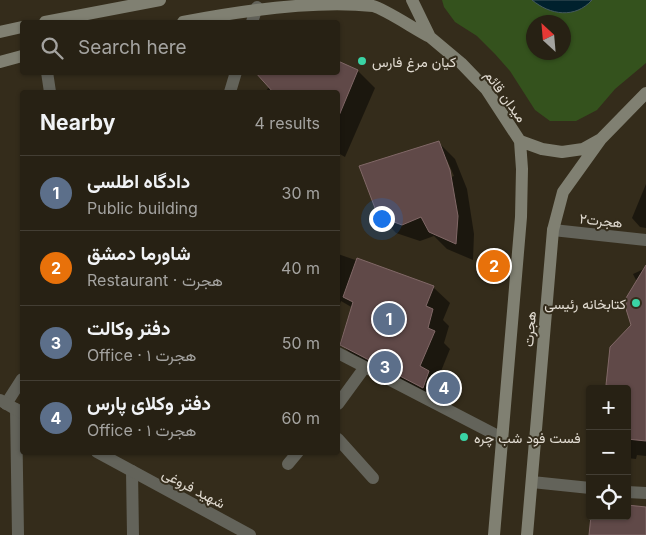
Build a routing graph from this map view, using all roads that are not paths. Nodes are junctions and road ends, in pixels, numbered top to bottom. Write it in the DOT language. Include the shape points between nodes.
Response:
graph roads {
  1 [pos="160,0"];
  2 [pos="412,0"];
  3 [pos="257,7"];
  4 [pos="55,20"];
  5 [pos="193,20"];
  6 [pos="253,20"];
  7 [pos="20,27"];
  8 [pos="0,32"];
  9 [pos="430,37"];
  10 [pos="20,57"];
  11 [pos="0,62"];
  12 [pos="48,75"];
  13 [pos="235,75"];
  14 [pos="50,90"];
  15 [pos="231,90"];
  16 [pos="646,93"];
  17 [pos="601,139"];
  18 [pos="520,141"];
  19 [pos="553,230"];
  20 [pos="646,240"];
  21 [pos="340,353"];
  22 [pos="365,367"];
  23 [pos="20,383"];
  24 [pos="340,401"];
  25 [pos="11,407"];
  26 [pos="502,438"];
  27 [pos="340,441"];
  28 [pos="103,455"];
  29 [pos="296,455"];
  30 [pos="288,464"];
  31 [pos="132,471"];
  32 [pos="373,478"];
  33 [pos="532,482"];
  34 [pos="586,488"];
  35 [pos="631,492"];
  36 [pos="646,493"];
  37 [pos="18,535"];
  38 [pos="132,535"];
  39 [pos="250,535"];
  40 [pos="494,535"];
  41 [pos="527,535"];
  1 -- 4 [label="main road"];
  2 -- 9 [label="main road, میدان قائم"];
  3 -- 5 [label="main road"];
  3 -- 6 [label="street"];
  3 -- 9 [label="main road" via="341,2 375,6"];
  7 -- 8 [label="main road"];
  9 -- 18 [label="main road, میدان قائم" via="486,89"];
  10 -- 11 [label="main road"];
  12 -- 14 [label="street"];
  13 -- 15 [label="street"];
  16 -- 17 [label="main road, میدان قائم"];
  17 -- 18 [label="main road, میدان قائم" via="583,149 562,152"];
  17 -- 19 [label="main road, هجرت" via="563,192"];
  18 -- 26 [label="main road, هجرت" via="521,217"];
  19 -- 20 [label="street, هجرت۲"];
  19 -- 33 [label="main road, هجرت"];
  21 -- 22 [label="street"];
  22 -- 24 [label="street"];
  22 -- 26 [label="street"];
  23 -- 25 [label="street"];
  25 -- 37 [label="street"];
  26 -- 40 [label="main road, هجرت"];
  27 -- 32 [label="street"];
  28 -- 31 [label="street, شهید فروغی"];
  29 -- 30 [label="street"];
  31 -- 38 [label="street"];
  31 -- 39 [label="street, شهید فروغی"];
  33 -- 34 [label="street"];
  33 -- 41 [label="main road, هجرت"];
  35 -- 36 [label="street"];
}
